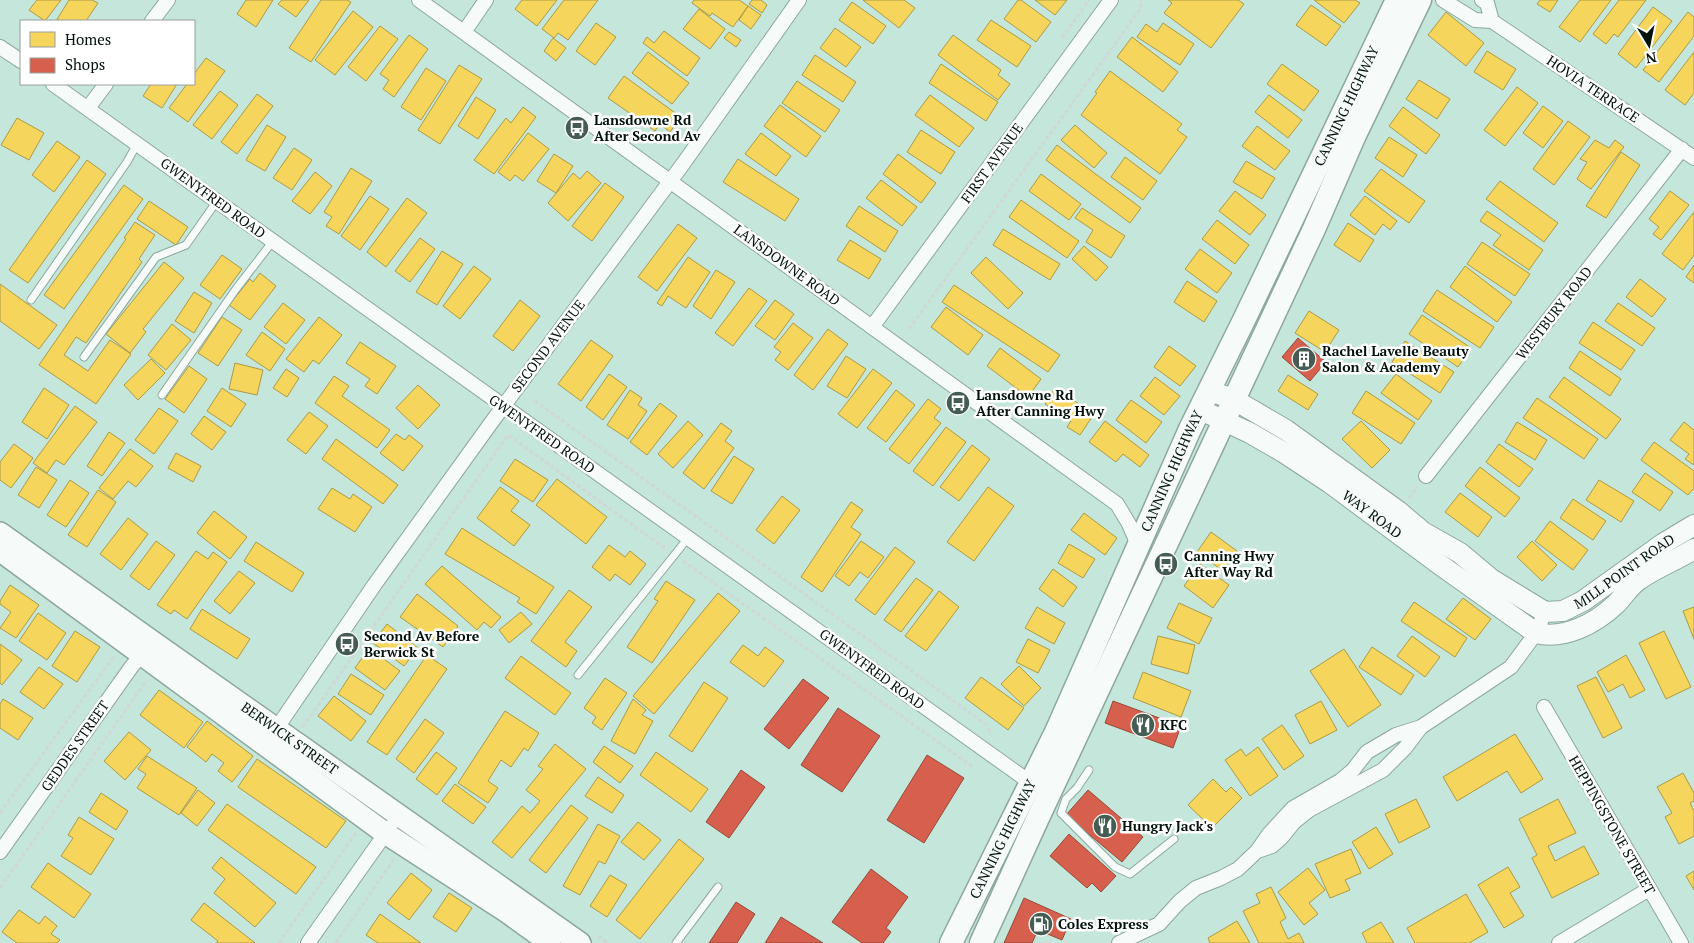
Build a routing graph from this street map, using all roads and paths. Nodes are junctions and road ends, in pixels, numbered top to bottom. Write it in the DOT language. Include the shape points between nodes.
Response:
graph roads {
  1 [pos="168,0"];
  2 [pos="419,0"];
  3 [pos="486,0"];
  4 [pos="799,0"];
  5 [pos="1111,0"];
  6 [pos="1141,0"];
  7 [pos="1397,0"];
  8 [pos="1420,0"];
  9 [pos="1443,0"];
  10 [pos="1482,0"];
  11 [pos="153,20"];
  12 [pos="1492,21"];
  13 [pos="464,32"];
  14 [pos="0,46"];
  15 [pos="20,61"];
  16 [pos="54,85"];
  17 [pos="105,85"];
  18 [pos="88,108"];
  19 [pos="138,144"];
  20 [pos="1682,149"];
  21 [pos="1694,158"];
  22 [pos="670,181"];
  23 [pos="217,201"];
  24 [pos="273,241"];
  25 [pos="31,300"];
  26 [pos="872,327"];
  27 [pos="908,329"];
  28 [pos="84,357"];
  29 [pos="162,395"];
  30 [pos="1233,399"];
  31 [pos="535,401"];
  32 [pos="1205,401"];
  33 [pos="503,406"];
  34 [pos="1223,421"];
  35 [pos="1426,476"];
  36 [pos="1694,525"];
  37 [pos="0,533"];
  38 [pos="688,538"];
  39 [pos="1138,545"];
  40 [pos="1694,549"];
  41 [pos="0,551"];
  42 [pos="675,555"];
  43 [pos="1545,612"];
  44 [pos="1536,633"];
  45 [pos="147,649"];
  46 [pos="115,655"];
  47 [pos="578,675"];
  48 [pos="148,678"];
  49 [pos="1544,707"];
  50 [pos="1421,727"];
  51 [pos="301,730"];
  52 [pos="271,736"];
  53 [pos="993,739"];
  54 [pos="973,768"];
  55 [pos="1089,770"];
  56 [pos="1348,783"];
  57 [pos="1032,784"];
  58 [pos="0,814"];
  59 [pos="399,816"];
  60 [pos="359,829"];
  61 [pos="386,832"];
  62 [pos="1174,839"];
  63 [pos="0,852"];
  64 [pos="397,856"];
  65 [pos="718,887"];
  66 [pos="0,888"];
  67 [pos="1649,889"];
  68 [pos="279,943"];
  69 [pos="308,943"];
  70 [pos="336,943"];
  71 [pos="550,943"];
  72 [pos="580,943"];
  73 [pos="676,943"];
  74 [pos="951,943"];
  75 [pos="981,943"];
  76 [pos="1119,943"];
  77 [pos="1559,943"];
  78 [pos="1681,943"];
  1 -- 11 [label="street"];
  2 -- 13 [label="street, LANSDOWNE ROAD"];
  3 -- 13 [label="street"];
  4 -- 22 [label="street, SECOND AVENUE"];
  5 -- 26 [label="street, FIRST AVENUE"];
  6 -- 27 [label="path" via="1141,8"];
  7 -- 32 [label="highway, CANNING HIGHWAY"];
  8 -- 30 [label="highway, CANNING HIGHWAY"];
  9 -- 12 [label="street, HOVIA TERRACE" via="1475,20"];
  10 -- 12 [label="street" via="1487,3"];
  12 -- 20 [label="street, HOVIA TERRACE"];
  13 -- 22 [label="street, LANSDOWNE ROAD"];
  14 -- 15 [label="street"];
  16 -- 18 [label="street, GWENYFRED ROAD"];
  17 -- 18 [label="street"];
  18 -- 19 [label="street, GWENYFRED ROAD"];
  19 -- 23 [label="street, GWENYFRED ROAD"];
  19 -- 25 [label="lane"];
  20 -- 21 [label="street, HOVIA TERRACE"];
  20 -- 35 [label="street, WESTBURY ROAD"];
  22 -- 26 [label="street, LANSDOWNE ROAD"];
  22 -- 33 [label="street, SECOND AVENUE"];
  23 -- 24 [label="street, GWENYFRED ROAD"];
  23 -- 28 [label="lane" via="186,245 156,257"];
  24 -- 29 [label="lane"];
  24 -- 33 [label="street, GWENYFRED ROAD"];
  26 -- 39 [label="street, LANSDOWNE ROAD" via="1117,504"];
  30 -- 32 [label="main road, WAY ROAD"];
  30 -- 34 [label="highway, CANNING HIGHWAY"];
  30 -- 43 [label="main road, WAY ROAD" via="1286,430 1429,536 1460,553 1491,579"];
  31 -- 53 [label="path" via="987,725"];
  32 -- 34 [label="main road, WAY ROAD"];
  32 -- 39 [label="highway, CANNING HIGHWAY"];
  33 -- 38 [label="street, GWENYFRED ROAD"];
  33 -- 52 [label="street, SECOND AVENUE"];
  34 -- 44 [label="main road, WAY ROAD" via="1283,452 1330,483"];
  34 -- 75 [label="highway, CANNING HIGHWAY"];
  36 -- 43 [label="main road, MILL POINT ROAD" via="1583,600 1563,611"];
  37 -- 45 [label="main road, BERWICK STREET"];
  38 -- 42 [label="lane"];
  38 -- 57 [label="street, GWENYFRED ROAD"];
  39 -- 57 [label="highway, CANNING HIGHWAY"];
  40 -- 44 [label="main road, MILL POINT ROAD" via="1638,580 1593,622 1555,635"];
  41 -- 45 [label="main road, BERWICK STREET"];
  42 -- 47 [label="lane"];
  42 -- 51 [label="path" via="508,435"];
  42 -- 54 [label="path"];
  43 -- 44 [label="street"];
  44 -- 50 [label="street" via="1511,667"];
  45 -- 52 [label="main road, BERWICK STREET"];
  45 -- 63 [label="street, GEDDES STREET"];
  46 -- 58 [label="path"];
  48 -- 66 [label="path"];
  49 -- 67 [label="street, HEPPINGSTONE STREET"];
  50 -- 56 [label="street" via="1383,770"];
  50 -- 56 [label="street" via="1367,752 1353,770"];
  52 -- 59 [label="main road, BERWICK STREET"];
  52 -- 61 [label="main road, BERWICK STREET"];
  55 -- 62 [label="lane" via="1078,788 1066,798 1061,813 1116,867 1130,874"];
  56 -- 76 [label="street" via="1293,808 1238,869 1187,894 1160,924"];
  57 -- 74 [label="highway, CANNING HIGHWAY"];
  59 -- 61 [label="street"];
  59 -- 72 [label="main road, BERWICK STREET"];
  60 -- 68 [label="path"];
  61 -- 69 [label="street"];
  61 -- 71 [label="main road, BERWICK STREET"];
  64 -- 70 [label="path"];
  65 -- 73 [label="lane"];
  67 -- 77 [label="street"];
  67 -- 78 [label="street, HEPPINGSTONE STREET"];
}
